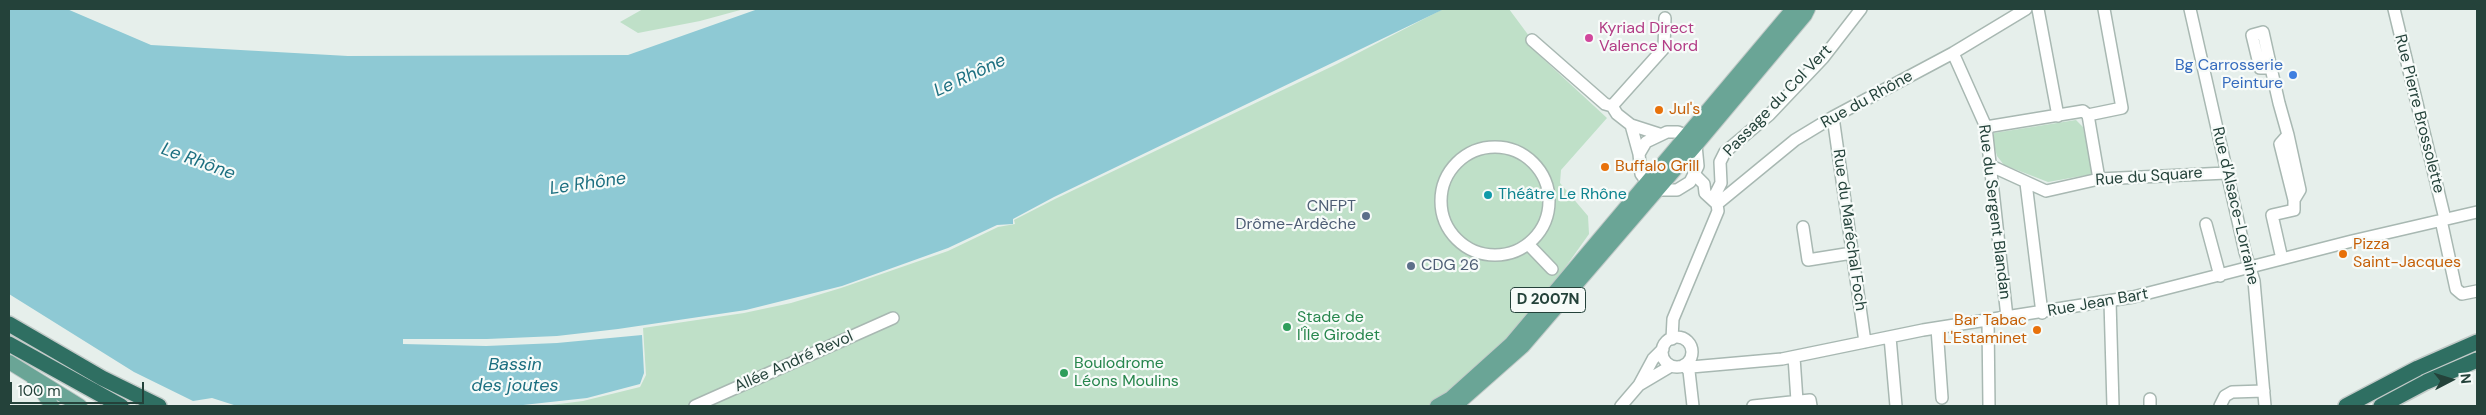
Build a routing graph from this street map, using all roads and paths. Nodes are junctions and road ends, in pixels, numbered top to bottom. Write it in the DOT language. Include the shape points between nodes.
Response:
graph roads {
  1 [pos="1793,9"];
  2 [pos="1808,9"];
  3 [pos="1863,9"];
  4 [pos="2026,9"];
  5 [pos="2038,9"];
  6 [pos="2104,9"];
  7 [pos="2190,9"];
  8 [pos="2394,9"];
  9 [pos="1665,18"];
  10 [pos="1532,40"];
  11 [pos="1953,53"];
  12 [pos="2271,68"];
  13 [pos="1612,106"];
  14 [pos="2088,115"];
  15 [pos="2058,116"];
  16 [pos="1832,117"];
  17 [pos="1631,126"];
  18 [pos="1986,127"];
  19 [pos="1659,134"];
  20 [pos="1685,135"];
  21 [pos="1696,145"];
  22 [pos="1639,154"];
  23 [pos="1989,165"];
  24 [pos="2226,173"];
  25 [pos="1695,175"];
  26 [pos="2098,179"];
  27 [pos="2026,183"];
  28 [pos="1652,186"];
  29 [pos="1684,187"];
  30 [pos="1712,199"];
  31 [pos="2477,212"];
  32 [pos="2443,220"];
  33 [pos="2206,224"];
  34 [pos="1803,228"];
  35 [pos="1528,244"];
  36 [pos="1852,253"];
  37 [pos="2282,259"];
  38 [pos="2250,268"];
  39 [pos="1552,269"];
  40 [pos="2220,276"];
  41 [pos="2477,291"];
  42 [pos="2110,301"];
  43 [pos="2042,313"];
  44 [pos="2007,317"];
  45 [pos="893,318"];
  46 [pos="1988,320"];
  47 [pos="9,324"];
  48 [pos="1937,328"];
  49 [pos="1890,337"];
  50 [pos="1672,339"];
  51 [pos="1865,342"];
  52 [pos="2477,342"];
  53 [pos="9,344"];
  54 [pos="1662,349"];
  55 [pos="1691,350"];
  56 [pos="1794,357"];
  57 [pos="2477,360"];
  58 [pos="9,362"];
  59 [pos="1713,364"];
  60 [pos="1684,365"];
  61 [pos="1671,366"];
  62 [pos="30,376"];
  63 [pos="1639,385"];
  64 [pos="52,389"];
  65 [pos="2264,391"];
  66 [pos="1942,398"];
  67 [pos="1797,401"];
  68 [pos="1624,403"];
  69 [pos="52,406"];
  70 [pos="68,406"];
  71 [pos="80,406"];
  72 [pos="121,406"];
  73 [pos="159,406"];
  74 [pos="696,406"];
  75 [pos="1437,406"];
  76 [pos="1455,406"];
  77 [pos="1693,406"];
  78 [pos="1753,406"];
  79 [pos="1810,406"];
  80 [pos="1896,406"];
  81 [pos="1988,406"];
  82 [pos="2113,406"];
  83 [pos="2220,406"];
  84 [pos="2264,406"];
  85 [pos="2346,406"];
  86 [pos="2381,406"];
  1 -- 20 [label="main road, D 2007N"];
  2 -- 21 [label="main road, D 2007N"];
  3 -- 30 [label="street, Passage du Col Vert" via="1824,58 1769,115 1726,152 1720,162 1721,182"];
  4 -- 11 [label="street, Rue du Rhône"];
  5 -- 15 [label="street"];
  6 -- 14 [label="street" via="2122,108"];
  7 -- 24 [label="street, Rue d'Alsace-Lorraine"];
  8 -- 32 [label="street, Rue Pierre Brossolette"];
  9 -- 13 [label="street" via="1664,48"];
  10 -- 13 [label="street" via="1605,104"];
  11 -- 16 [label="street, Rue du Rhône"];
  11 -- 18 [label="street, Rue du Sergent Blandan"];
  12 -- 37 [label="street" via="2300,190 2294,200 2294,210 2272,215"];
  13 -- 17 [label="street"];
  14 -- 15 [label="street" via="2083,111"];
  14 -- 26 [label="street"];
  15 -- 18 [label="street"];
  16 -- 30 [label="street, Rue du Rhône"];
  16 -- 36 [label="street, Rue du Maréchal Foch"];
  17 -- 19 [label="street"];
  17 -- 22 [label="street"];
  18 -- 23 [label="street, Rue du Sergent Blandan"];
  19 -- 20 [label="street" via="1674,131"];
  19 -- 22 [label="street" via="1646,142"];
  20 -- 21 [label="main road"];
  20 -- 28 [label="main road, D 2007N"];
  21 -- 25 [label="street" via="1698,166"];
  21 -- 28 [label="main road, D 2007N"];
  22 -- 28 [label="street" via="1641,174"];
  23 -- 27 [label="street, Rue du Square"];
  23 -- 44 [label="street, Rue du Sergent Blandan"];
  24 -- 26 [label="street, Rue du Square"];
  24 -- 38 [label="street, Rue d'Alsace-Lorraine"];
  25 -- 29 [label="street"];
  25 -- 30 [label="street"];
  26 -- 27 [label="street, Rue du Square" via="2046,191"];
  27 -- 43 [label="street"];
  28 -- 29 [label="street" via="1669,191"];
  28 -- 75 [label="main road, D 2007N" via="1511,344 1451,398"];
  28 -- 76 [label="main road, D 2007N" via="1523,346"];
  29 -- 30 [label="street"];
  30 -- 50 [label="street" via="1718,211 1673,319"];
  31 -- 32 [label="street, Rue Jean Bart"];
  32 -- 37 [label="street, Rue Jean Bart"];
  32 -- 41 [label="street, Rue Pierre Brossolette" via="2456,289 2462,294"];
  33 -- 40 [label="street"];
  34 -- 36 [label="street" via="1808,260"];
  35 -- 35 [label="street" via="1546,219 1548,189 1542,175 1531,161 1516,151 1498,147 1480,149 1465,156 1453,167 1441,194 1441,207 1450,231 1469,249 1482,254 1507,254"];
  35 -- 39 [label="street"];
  36 -- 51 [label="street, Rue du Maréchal Foch"];
  37 -- 38 [label="street, Rue Jean Bart"];
  38 -- 40 [label="street, Rue Jean Bart"];
  38 -- 65 [label="street, Rue d'Alsace-Lorraine" via="2254,281"];
  40 -- 42 [label="street, Rue Jean Bart"];
  42 -- 43 [label="street, Rue Jean Bart"];
  42 -- 82 [label="street"];
  43 -- 44 [label="street, Rue Jean Bart"];
  44 -- 46 [label="street, Rue Jean Bart"];
  45 -- 74 [label="street, Allée André Revol"];
  46 -- 48 [label="street, Rue Jean Bart"];
  46 -- 81 [label="street"];
  47 -- 73 [label="highway" via="102,378"];
  48 -- 49 [label="street, Rue Jean Bart"];
  48 -- 66 [label="street"];
  49 -- 51 [label="street, Rue Jean Bart"];
  49 -- 80 [label="street"];
  50 -- 54 [label="street"];
  50 -- 55 [label="street" via="1684,340"];
  51 -- 56 [label="street, Rue Jean Bart"];
  52 -- 85 [label="highway" via="2418,368"];
  53 -- 72 [label="highway"];
  54 -- 61 [label="street" via="1664,359"];
  54 -- 63 [label="street"];
  55 -- 59 [label="street"];
  55 -- 60 [label="street" via="1690,359"];
  56 -- 59 [label="street, Rue Jean Bart"];
  56 -- 67 [label="street"];
  57 -- 86 [label="highway"];
  58 -- 62 [label="main road"];
  59 -- 60 [label="street, Rue Jean Bart"];
  60 -- 61 [label="street"];
  60 -- 77 [label="street" via="1689,371"];
  61 -- 63 [label="street"];
  62 -- 64 [label="main road"];
  62 -- 69 [label="main road"];
  63 -- 68 [label="street"];
  64 -- 70 [label="main road"];
  64 -- 71 [label="main road"];
  65 -- 83 [label="street" via="2232,392 2225,396"];
  65 -- 84 [label="street, Rue d'Alsace-Lorraine"];
  67 -- 78 [label="street"];
  67 -- 79 [label="street" via="1810,400"];
}
